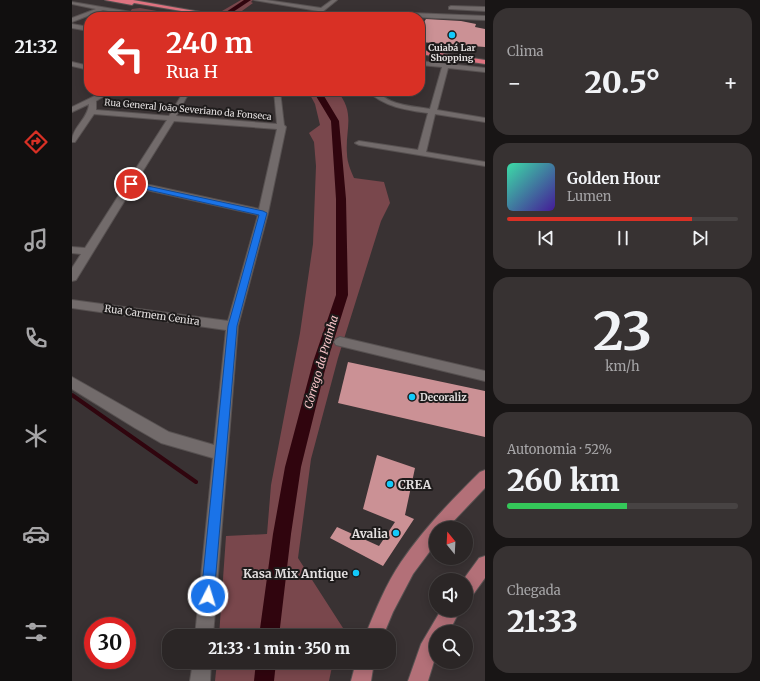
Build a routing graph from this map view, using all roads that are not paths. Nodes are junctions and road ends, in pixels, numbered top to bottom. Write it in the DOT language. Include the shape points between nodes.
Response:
graph roads {
  1 [pos="107,0"];
  2 [pos="124,0"];
  3 [pos="256,0"];
  4 [pos="335,0"];
  5 [pos="72,3"];
  6 [pos="138,5"];
  7 [pos="452,8"];
  8 [pos="102,9"];
  9 [pos="485,9"];
  10 [pos="321,10"];
  11 [pos="94,12"];
  12 [pos="122,12"];
  13 [pos="178,12"];
  14 [pos="196,12"];
  15 [pos="319,12"];
  16 [pos="84,16"];
  17 [pos="425,16"];
  18 [pos="485,18"];
  19 [pos="72,20"];
  20 [pos="72,26"];
  21 [pos="84,28"];
  22 [pos="425,52"];
  23 [pos="425,52"];
  24 [pos="485,58"];
  25 [pos="485,62"];
  26 [pos="72,64"];
  27 [pos="425,64"];
  28 [pos="446,66"];
  29 [pos="84,67"];
  30 [pos="485,70"];
  31 [pos="99,96"];
  32 [pos="184,96"];
  33 [pos="278,96"];
  34 [pos="379,96"];
  35 [pos="93,99"];
  36 [pos="72,110"];
  37 [pos="92,112"];
  38 [pos="433,112"];
  39 [pos="171,119"];
  40 [pos="485,120"];
  41 [pos="282,127"];
  42 [pos="72,140"];
  43 [pos="359,143"];
  44 [pos="421,154"];
  45 [pos="485,164"];
  46 [pos="131,184"];
  47 [pos="263,213"];
  48 [pos="72,250"];
  49 [pos="87,251"];
  50 [pos="72,277"];
  51 [pos="72,304"];
  52 [pos="232,326"];
  53 [pos="340,342"];
  54 [pos="485,376"];
  55 [pos="72,382"];
  56 [pos="220,453"];
  57 [pos="485,477"];
  58 [pos="443,521"];
  59 [pos="429,539"];
  60 [pos="485,564"];
  61 [pos="473,580"];
  62 [pos="205,629"];
  63 [pos="377,629"];
  64 [pos="429,649"];
  65 [pos="201,669"];
  66 [pos="364,669"];
  67 [pos="200,681"];
  68 [pos="361,681"];
  69 [pos="418,681"];
  1 -- 6 [label="highway"];
  2 -- 14 [label="highway"];
  3 -- 10 [label="street"];
  4 -- 10 [label="street"];
  5 -- 8 [label="street"];
  6 -- 12 [label="street"];
  6 -- 13 [label="highway"];
  7 -- 9 [label="street"];
  8 -- 11 [label="street"];
  8 -- 12 [label="street"];
  10 -- 15 [label="street"];
  16 -- 19 [label="street"];
  17 -- 18 [label="street"];
  20 -- 21 [label="street"];
  22 -- 24 [label="highway"];
  23 -- 25 [label="highway"];
  26 -- 29 [label="street"];
  27 -- 28 [label="street"];
  28 -- 30 [label="street"];
  28 -- 38 [label="street"];
  31 -- 35 [label="street"];
  32 -- 39 [label="street"];
  33 -- 41 [label="street"];
  34 -- 38 [label="street" via="402,107"];
  35 -- 36 [label="street"];
  35 -- 37 [label="street"];
  37 -- 39 [label="street, Rua General João Severiano da Fonseca"];
  37 -- 42 [label="street"];
  38 -- 40 [label="street"];
  38 -- 44 [label="street"];
  39 -- 41 [label="street, Rua General João Severiano da Fonseca"];
  39 -- 46 [label="street"];
  41 -- 47 [label="street"];
  43 -- 44 [label="street"];
  44 -- 45 [label="street"];
  46 -- 47 [label="street"];
  46 -- 49 [label="street"];
  47 -- 52 [label="street"];
  48 -- 49 [label="street"];
  49 -- 50 [label="street"];
  51 -- 52 [label="street, Rua Carmem Cenira"];
  52 -- 56 [label="street"];
  53 -- 54 [label="street"];
  55 -- 56 [label="street" via="166,438"];
  56 -- 62 [label="street"];
  57 -- 58 [label="main road"];
  59 -- 63 [label="main road" via="407,568"];
  60 -- 61 [label="main road"];
  64 -- 69 [label="main road"];
  65 -- 67 [label="street"];
  66 -- 68 [label="main road"];
}
